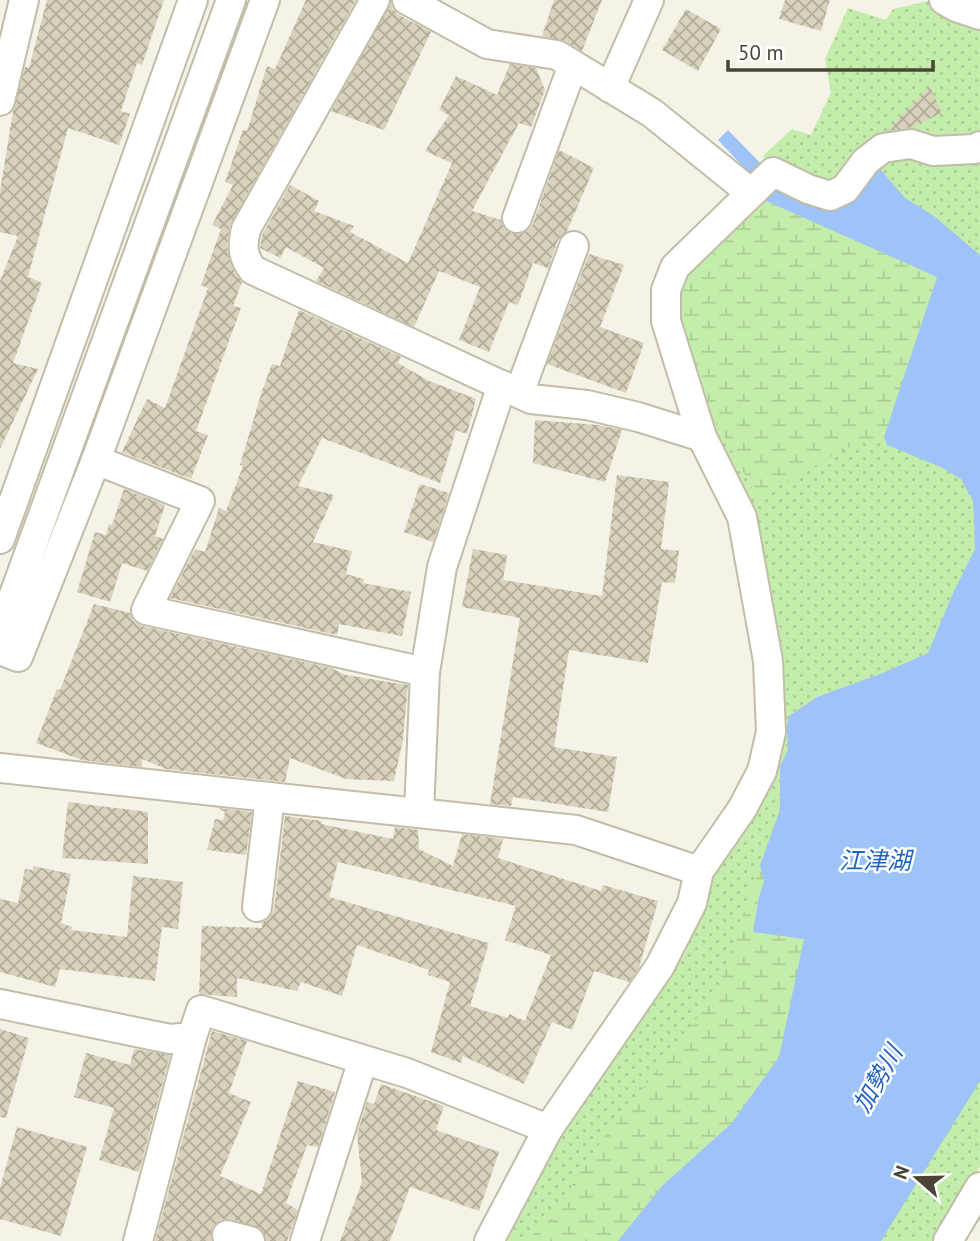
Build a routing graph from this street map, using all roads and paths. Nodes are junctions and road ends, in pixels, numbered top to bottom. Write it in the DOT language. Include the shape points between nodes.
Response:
graph roads {
  1 [pos="24,0"];
  2 [pos="193,0"];
  3 [pos="231,0"];
  4 [pos="265,0"];
  5 [pos="375,0"];
  6 [pos="407,0"];
  7 [pos="649,0"];
  8 [pos="944,0"];
  9 [pos="980,15"];
  10 [pos="573,65"];
  11 [pos="610,88"];
  12 [pos="0,101"];
  13 [pos="980,146"];
  14 [pos="760,184"];
  15 [pos="517,218"];
  16 [pos="573,246"];
  17 [pos="511,389"];
  18 [pos="702,438"];
  19 [pos="96,460"];
  20 [pos="0,539"];
  21 [pos="0,633"];
  22 [pos="0,650"];
  23 [pos="425,671"];
  24 [pos="0,768"];
  25 [pos="270,797"];
  26 [pos="419,813"];
  27 [pos="699,871"];
  28 [pos="257,907"];
  29 [pos="0,1004"];
  30 [pos="192,1037"];
  31 [pos="363,1060"];
  32 [pos="548,1129"];
  33 [pos="976,1204"];
  34 [pos="138,1241"];
  35 [pos="305,1241"];
  36 [pos="489,1241"];
  37 [pos="948,1241"];
  1 -- 12 [label="street"];
  2 -- 20 [label="street"];
  3 -- 21 [label="street"];
  4 -- 19 [label="street"];
  5 -- 17 [label="street" via="246,229 244,259 253,270"];
  6 -- 10 [label="street" via="486,44 557,55"];
  7 -- 11 [label="street"];
  8 -- 9 [label="street"];
  10 -- 11 [label="street"];
  10 -- 15 [label="street"];
  11 -- 14 [label="street"];
  13 -- 14 [label="street" via="933,151 911,144 883,148 845,188 830,196"];
  14 -- 18 [label="street" via="674,267 666,290 666,321"];
  16 -- 17 [label="street"];
  17 -- 18 [label="street" via="531,398 638,417"];
  17 -- 23 [label="street" via="442,567"];
  18 -- 27 [label="street" via="742,517 768,661 771,732 762,771 747,800"];
  19 -- 22 [label="street" via="19,657"];
  19 -- 23 [label="street" via="200,501 146,610"];
  23 -- 26 [label="street"];
  24 -- 25 [label="street"];
  25 -- 26 [label="street"];
  25 -- 28 [label="street"];
  26 -- 27 [label="street" via="576,830"];
  27 -- 32 [label="street" via="692,903 660,966"];
  29 -- 30 [label="street" via="170,1039"];
  30 -- 31 [label="street" via="201,1010"];
  30 -- 34 [label="street"];
  31 -- 32 [label="street"];
  31 -- 35 [label="street"];
  32 -- 36 [label="street"];
  33 -- 37 [label="street"];
}
